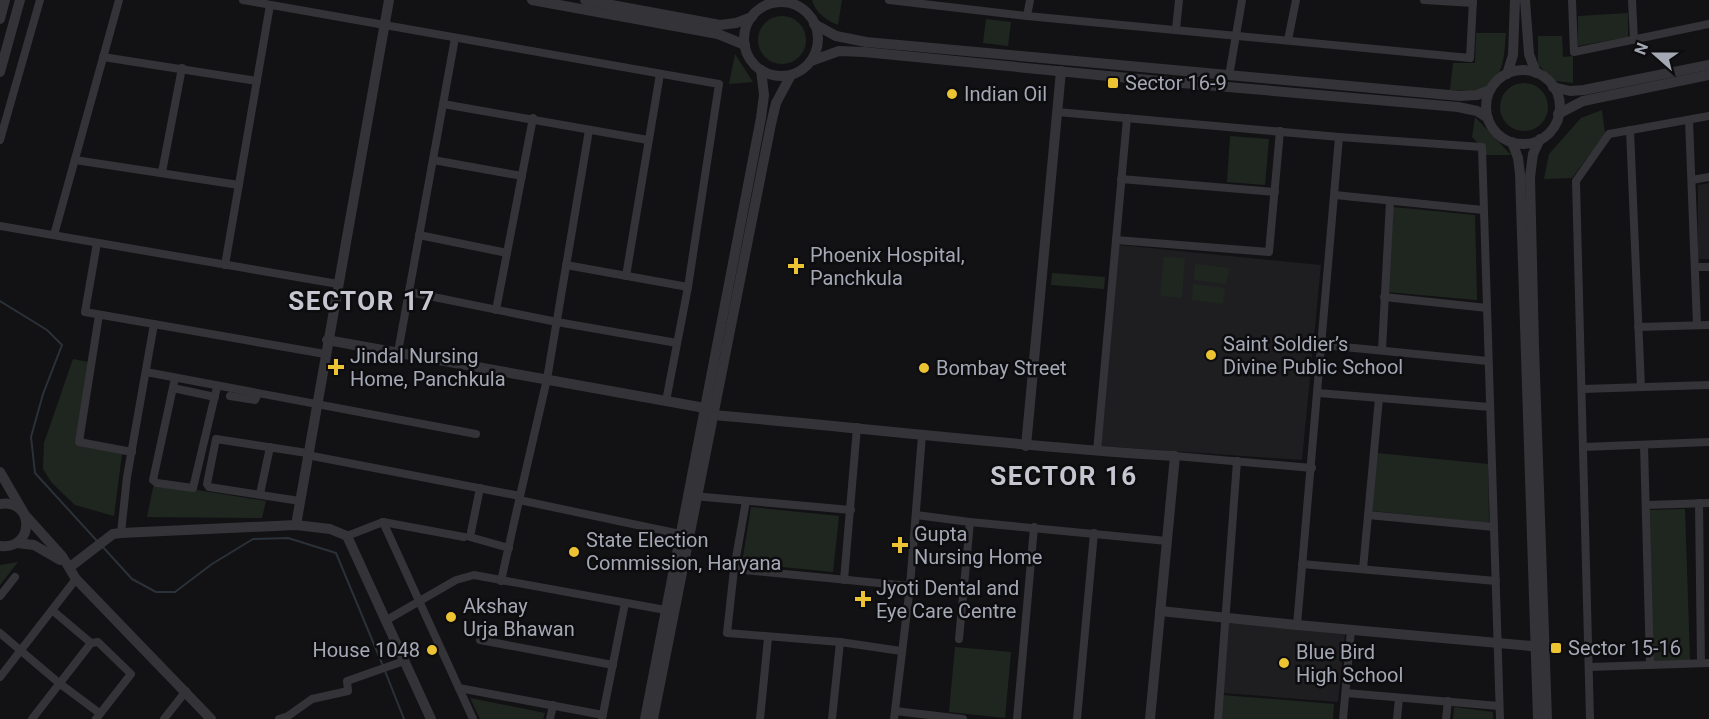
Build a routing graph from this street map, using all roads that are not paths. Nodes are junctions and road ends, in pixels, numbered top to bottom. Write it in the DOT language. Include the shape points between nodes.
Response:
graph roads {
  1 [pos="5,0"];
  2 [pos="20,0"];
  3 [pos="40,0"];
  4 [pos="119,0"];
  5 [pos="243,0"];
  6 [pos="389,0"];
  7 [pos="532,0"];
  8 [pos="585,0"];
  9 [pos="889,0"];
  10 [pos="1030,0"];
  11 [pos="1179,0"];
  12 [pos="1242,0"];
  13 [pos="1296,0"];
  14 [pos="1424,0"];
  15 [pos="1515,0"];
  16 [pos="1525,0"];
  17 [pos="1572,0"];
  18 [pos="1632,0"];
  19 [pos="1473,2"];
  20 [pos="767,3"];
  21 [pos="800,4"];
  22 [pos="270,5"];
  23 [pos="972,5"];
  24 [pos="1027,16"];
  25 [pos="752,17"];
  26 [pos="0,19"];
  27 [pos="814,24"];
  28 [pos="1709,24"];
  29 [pos="384,26"];
  30 [pos="1176,29"];
  31 [pos="1236,35"];
  32 [pos="455,38"];
  33 [pos="1288,40"];
  34 [pos="1634,40"];
  35 [pos="745,45"];
  36 [pos="103,57"];
  37 [pos="811,61"];
  38 [pos="1709,65"];
  39 [pos="182,68"];
  40 [pos="761,70"];
  41 [pos="1061,71"];
  42 [pos="0,72"];
  43 [pos="1536,73"];
  44 [pos="660,74"];
  45 [pos="1507,74"];
  46 [pos="791,75"];
  47 [pos="1229,75"];
  48 [pos="1709,75"];
  49 [pos="257,81"];
  50 [pos="1553,87"];
  51 [pos="1490,90"];
  52 [pos="443,104"];
  53 [pos="1057,112"];
  54 [pos="1558,114"];
  55 [pos="1709,116"];
  56 [pos="533,118"];
  57 [pos="1127,118"];
  58 [pos="1488,118"];
  59 [pos="1689,120"];
  60 [pos="589,130"];
  61 [pos="1630,130"];
  62 [pos="1280,131"];
  63 [pos="1339,137"];
  64 [pos="1540,139"];
  65 [pos="0,140"];
  66 [pos="648,140"];
  67 [pos="1512,142"];
  68 [pos="75,160"];
  69 [pos="433,160"];
  70 [pos="162,172"];
  71 [pos="522,176"];
  72 [pos="1709,177"];
  73 [pos="1121,178"];
  74 [pos="1692,180"];
  75 [pos="239,185"];
  76 [pos="1275,192"];
  77 [pos="1335,195"];
  78 [pos="1390,201"];
  79 [pos="1484,210"];
  80 [pos="0,226"];
  81 [pos="54,235"];
  82 [pos="419,236"];
  83 [pos="1116,240"];
  84 [pos="97,243"];
  85 [pos="507,253"];
  86 [pos="225,265"];
  87 [pos="566,266"];
  88 [pos="1695,267"];
  89 [pos="1709,267"];
  90 [pos="626,276"];
  91 [pos="338,284"];
  92 [pos="688,286"];
  93 [pos="409,292"];
  94 [pos="1384,297"];
  95 [pos="1487,308"];
  96 [pos="496,310"];
  97 [pos="99,315"];
  98 [pos="557,322"];
  99 [pos="154,324"];
  100 [pos="1697,325"];
  101 [pos="1709,325"];
  102 [pos="1638,327"];
  103 [pos="327,340"];
  104 [pos="676,343"];
  105 [pos="1323,345"];
  106 [pos="1382,350"];
  107 [pos="398,352"];
  108 [pos="325,354"];
  109 [pos="1488,361"];
  110 [pos="146,372"];
  111 [pos="175,378"];
  112 [pos="547,379"];
  113 [pos="1709,385"];
  114 [pos="217,387"];
  115 [pos="1641,387"];
  116 [pos="173,388"];
  117 [pos="1582,389"];
  118 [pos="1318,393"];
  119 [pos="258,394"];
  120 [pos="230,396"];
  121 [pos="215,397"];
  122 [pos="1379,398"];
  123 [pos="666,401"];
  124 [pos="316,403"];
  125 [pos="1490,407"];
  126 [pos="709,412"];
  127 [pos="857,427"];
  128 [pos="476,434"];
  129 [pos="922,435"];
  130 [pos="1709,442"];
  131 [pos="1644,445"];
  132 [pos="1026,446"];
  133 [pos="270,447"];
  134 [pos="1584,447"];
  135 [pos="1097,451"];
  136 [pos="132,452"];
  137 [pos="307,454"];
  138 [pos="1175,456"];
  139 [pos="1237,461"];
  140 [pos="1312,468"];
  141 [pos="0,472"];
  142 [pos="480,488"];
  143 [pos="260,494"];
  144 [pos="693,496"];
  145 [pos="519,498"];
  146 [pos="300,501"];
  147 [pos="746,501"];
  148 [pos="1699,503"];
  149 [pos="1709,503"];
  150 [pos="0,504"];
  151 [pos="1646,505"];
  152 [pos="851,510"];
  153 [pos="25,515"];
  154 [pos="916,515"];
  155 [pos="1368,515"];
  156 [pos="383,522"];
  157 [pos="970,522"];
  158 [pos="296,525"];
  159 [pos="1034,527"];
  160 [pos="1494,527"];
  161 [pos="121,533"];
  162 [pos="1094,533"];
  163 [pos="680,534"];
  164 [pos="346,536"];
  165 [pos="464,537"];
  166 [pos="1167,541"];
  167 [pos="17,543"];
  168 [pos="0,546"];
  169 [pos="508,548"];
  170 [pos="1302,564"];
  171 [pos="70,567"];
  172 [pos="734,569"];
  173 [pos="1363,569"];
  174 [pos="15,577"];
  175 [pos="76,579"];
  176 [pos="844,580"];
  177 [pos="501,581"];
  178 [pos="1496,581"];
  179 [pos="910,586"];
  180 [pos="0,596"];
  181 [pos="419,601"];
  182 [pos="625,603"];
  183 [pos="52,610"];
  184 [pos="670,610"];
  185 [pos="1160,611"];
  186 [pos="1227,618"];
  187 [pos="385,621"];
  188 [pos="1297,625"];
  189 [pos="1351,630"];
  190 [pos="0,633"];
  191 [pos="768,638"];
  192 [pos="959,639"];
  193 [pos="480,640"];
  194 [pos="840,642"];
  195 [pos="91,643"];
  196 [pos="1497,643"];
  197 [pos="1540,647"];
  198 [pos="21,650"];
  199 [pos="901,651"];
  200 [pos="404,662"];
  201 [pos="1705,663"];
  202 [pos="613,665"];
  203 [pos="1650,665"];
  204 [pos="1589,667"];
  205 [pos="0,677"];
  206 [pos="59,683"];
  207 [pos="459,688"];
  208 [pos="186,691"];
  209 [pos="1346,693"];
  210 [pos="1399,698"];
  211 [pos="1448,701"];
  212 [pos="553,705"];
  213 [pos="1499,705"];
  214 [pos="894,715"];
  215 [pos="98,716"];
  216 [pos="603,717"];
  217 [pos="32,719"];
  218 [pos="164,719"];
  219 [pos="211,719"];
  220 [pos="279,719"];
  221 [pos="431,719"];
  222 [pos="473,719"];
  223 [pos="550,719"];
  224 [pos="645,719"];
  225 [pos="653,719"];
  226 [pos="760,719"];
  227 [pos="832,719"];
  228 [pos="963,719"];
  229 [pos="1017,719"];
  230 [pos="1077,719"];
  231 [pos="1150,719"];
  232 [pos="1218,719"];
  233 [pos="1344,719"];
  234 [pos="1397,719"];
  235 [pos="1446,719"];
  236 [pos="1500,719"];
  237 [pos="1538,719"];
  238 [pos="1547,719"];
  239 [pos="1590,719"];
  1 -- 26 [label="street"];
  2 -- 42 [label="street"];
  3 -- 65 [label="street"];
  4 -- 36 [label="street"];
  5 -- 22 [label="street"];
  6 -- 29 [label="street"];
  7 -- 35 [label="street" via="718,34"];
  8 -- 25 [label="street" via="720,25"];
  9 -- 23 [label="street"];
  10 -- 24 [label="street"];
  11 -- 30 [label="street"];
  12 -- 31 [label="street"];
  13 -- 33 [label="street"];
  14 -- 19 [label="street"];
  15 -- 45 [label="street" via="1514,55"];
  16 -- 43 [label="street" via="1529,54"];
  17 -- 34 [label="street" via="1574,52"];
  18 -- 34 [label="street"];
  19 -- 33 [label="street" via="1470,58"];
  20 -- 21 [label="street"];
  20 -- 25 [label="street"];
  21 -- 27 [label="street"];
  22 -- 29 [label="street"];
  22 -- 49 [label="street"];
  23 -- 24 [label="street"];
  24 -- 30 [label="street"];
  25 -- 35 [label="street"];
  27 -- 37 [label="street" via="817,46"];
  27 -- 47 [label="street" via="836,36 866,42"];
  28 -- 34 [label="street"];
  29 -- 32 [label="street"];
  29 -- 91 [label="street"];
  30 -- 31 [label="street"];
  31 -- 33 [label="street"];
  31 -- 47 [label="street"];
  32 -- 44 [label="street"];
  32 -- 52 [label="street"];
  35 -- 40 [label="street" via="749,58"];
  36 -- 39 [label="street"];
  36 -- 68 [label="street"];
  37 -- 41 [label="street" via="839,51 864,52"];
  37 -- 46 [label="street"];
  38 -- 50 [label="street" via="1584,90"];
  39 -- 49 [label="street"];
  39 -- 70 [label="street"];
  40 -- 46 [label="street" via="776,76"];
  40 -- 126 [label="street" via="761,118"];
  41 -- 53 [label="street"];
  41 -- 58 [label="street" via="1458,107"];
  43 -- 45 [label="street" via="1522,70"];
  43 -- 50 [label="street"];
  44 -- 66 [label="street"];
  44 -- 92 [label="street" via="719,84"];
  45 -- 51 [label="street"];
  46 -- 126 [label="street" via="776,103"];
  47 -- 51 [label="street" via="1460,96"];
  48 -- 54 [label="street" via="1583,101"];
  49 -- 75 [label="street"];
  50 -- 54 [label="street" via="1559,101"];
  51 -- 58 [label="street" via="1486,103"];
  52 -- 56 [label="street"];
  52 -- 69 [label="street"];
  53 -- 57 [label="street"];
  53 -- 132 [label="street"];
  54 -- 64 [label="street" via="1552,128"];
  55 -- 59 [label="street"];
  56 -- 60 [label="street"];
  56 -- 71 [label="street"];
  57 -- 62 [label="street"];
  57 -- 73 [label="street"];
  58 -- 67 [label="street" via="1498,134"];
  59 -- 61 [label="street"];
  59 -- 74 [label="street"];
  60 -- 66 [label="street"];
  60 -- 87 [label="street"];
  61 -- 102 [label="street"];
  61 -- 117 [label="street" via="1609,134 1576,181"];
  62 -- 63 [label="street"];
  62 -- 76 [label="street"];
  63 -- 77 [label="street"];
  63 -- 79 [label="street" via="1482,147"];
  64 -- 67 [label="street" via="1525,144"];
  64 -- 197 [label="street" via="1530,177"];
  66 -- 90 [label="street"];
  67 -- 197 [label="street" via="1520,174"];
  68 -- 70 [label="street"];
  68 -- 81 [label="street"];
  69 -- 71 [label="street"];
  69 -- 82 [label="street"];
  70 -- 75 [label="street"];
  71 -- 85 [label="street"];
  72 -- 74 [label="street"];
  73 -- 76 [label="street"];
  73 -- 83 [label="street"];
  74 -- 88 [label="street"];
  75 -- 86 [label="street"];
  76 -- 83 [label="street" via="1269,252"];
  77 -- 78 [label="street"];
  77 -- 105 [label="street"];
  78 -- 79 [label="street"];
  78 -- 94 [label="street"];
  79 -- 95 [label="street"];
  80 -- 81 [label="street"];
  81 -- 84 [label="street"];
  82 -- 85 [label="street"];
  82 -- 93 [label="street"];
  83 -- 135 [label="street"];
  84 -- 86 [label="street"];
  84 -- 97 [label="street" via="85,312"];
  85 -- 96 [label="street"];
  86 -- 91 [label="street"];
  87 -- 90 [label="street"];
  87 -- 98 [label="street"];
  88 -- 89 [label="street"];
  88 -- 100 [label="street"];
  90 -- 92 [label="street"];
  91 -- 103 [label="street"];
  92 -- 104 [label="street"];
  93 -- 96 [label="street"];
  93 -- 107 [label="street"];
  94 -- 95 [label="street"];
  94 -- 106 [label="street"];
  95 -- 109 [label="street"];
  96 -- 98 [label="street"];
  97 -- 99 [label="street"];
  97 -- 136 [label="street" via="79,442"];
  98 -- 104 [label="street"];
  98 -- 112 [label="street"];
  99 -- 108 [label="street"];
  99 -- 110 [label="street"];
  100 -- 101 [label="street"];
  100 -- 102 [label="street"];
  102 -- 115 [label="street"];
  103 -- 107 [label="street"];
  103 -- 108 [label="street"];
  104 -- 123 [label="street"];
  105 -- 106 [label="street"];
  105 -- 118 [label="street"];
  106 -- 109 [label="street"];
  107 -- 112 [label="street"];
  108 -- 124 [label="street"];
  109 -- 125 [label="street"];
  110 -- 111 [label="street"];
  110 -- 136 [label="street"];
  111 -- 114 [label="street"];
  111 -- 116 [label="street"];
  112 -- 123 [label="street"];
  112 -- 145 [label="street"];
  113 -- 115 [label="street"];
  114 -- 119 [label="street"];
  114 -- 121 [label="street"];
  115 -- 117 [label="street"];
  116 -- 121 [label="street"];
  116 -- 121 [label="street" via="153,480 157,483 193,488"];
  117 -- 134 [label="street"];
  118 -- 122 [label="street"];
  118 -- 140 [label="street"];
  119 -- 120 [label="street" via="255,400"];
  119 -- 124 [label="street"];
  122 -- 125 [label="street"];
  122 -- 155 [label="street"];
  123 -- 126 [label="street"];
  124 -- 128 [label="street"];
  124 -- 137 [label="street"];
  125 -- 160 [label="street"];
  126 -- 127 [label="street"];
  126 -- 144 [label="street"];
  127 -- 129 [label="street"];
  127 -- 152 [label="street"];
  129 -- 132 [label="street"];
  129 -- 154 [label="street"];
  130 -- 131 [label="street"];
  131 -- 134 [label="street"];
  131 -- 151 [label="street"];
  132 -- 135 [label="street"];
  133 -- 137 [label="street"];
  133 -- 143 [label="street"];
  133 -- 143 [label="street" via="215,440 208,486"];
  134 -- 204 [label="street"];
  135 -- 138 [label="street"];
  136 -- 161 [label="street"];
  137 -- 142 [label="street"];
  137 -- 146 [label="street"];
  138 -- 139 [label="street"];
  138 -- 166 [label="street"];
  139 -- 140 [label="street"];
  139 -- 186 [label="street"];
  140 -- 170 [label="street"];
  141 -- 153 [label="street"];
  142 -- 145 [label="street"];
  142 -- 169 [label="street" via="470,537"];
  143 -- 146 [label="street"];
  144 -- 147 [label="street"];
  144 -- 163 [label="street"];
  144 -- 184 [label="street"];
  145 -- 163 [label="street"];
  145 -- 169 [label="street"];
  146 -- 158 [label="street"];
  147 -- 152 [label="street"];
  147 -- 172 [label="street"];
  148 -- 149 [label="street"];
  148 -- 151 [label="street"];
  148 -- 201 [label="street"];
  150 -- 153 [label="street" via="16,506"];
  151 -- 203 [label="street"];
  152 -- 176 [label="street"];
  153 -- 167 [label="street" via="25,533"];
  153 -- 171 [label="street"];
  154 -- 157 [label="street"];
  154 -- 179 [label="street"];
  155 -- 160 [label="street"];
  155 -- 173 [label="street"];
  156 -- 164 [label="street"];
  156 -- 165 [label="street"];
  156 -- 181 [label="street"];
  157 -- 159 [label="street"];
  157 -- 192 [label="street"];
  158 -- 161 [label="street"];
  158 -- 164 [label="street" via="330,529"];
  159 -- 162 [label="street"];
  159 -- 229 [label="street"];
  160 -- 178 [label="street"];
  161 -- 171 [label="street" via="113,534"];
  162 -- 166 [label="street"];
  162 -- 230 [label="street"];
  163 -- 184 [label="street"];
  164 -- 187 [label="street"];
  166 -- 185 [label="street"];
  167 -- 168 [label="street"];
  167 -- 171 [label="street" via="34,545"];
  169 -- 177 [label="street"];
  170 -- 173 [label="street"];
  170 -- 188 [label="street"];
  171 -- 175 [label="street"];
  172 -- 176 [label="street"];
  172 -- 191 [label="street" via="727,633"];
  173 -- 178 [label="street"];
  174 -- 180 [label="street"];
  175 -- 183 [label="street"];
  175 -- 208 [label="street"];
  176 -- 179 [label="street"];
  177 -- 181 [label="street" via="474,576 456,580"];
  177 -- 182 [label="street"];
  178 -- 196 [label="street"];
  179 -- 199 [label="street"];
  181 -- 187 [label="street"];
  181 -- 207 [label="street"];
  182 -- 184 [label="street"];
  182 -- 202 [label="street"];
  183 -- 195 [label="street"];
  183 -- 198 [label="street"];
  184 -- 224 [label="street"];
  184 -- 225 [label="street"];
  185 -- 186 [label="street"];
  185 -- 231 [label="street"];
  186 -- 188 [label="street"];
  186 -- 232 [label="street"];
  187 -- 200 [label="street"];
  188 -- 189 [label="street"];
  189 -- 196 [label="street"];
  189 -- 209 [label="street"];
  190 -- 198 [label="street"];
  191 -- 194 [label="street"];
  191 -- 226 [label="street"];
  193 -- 202 [label="street"];
  194 -- 199 [label="street"];
  194 -- 227 [label="street"];
  195 -- 206 [label="street"];
  195 -- 215 [label="street" via="99,642 131,674"];
  196 -- 197 [label="street"];
  196 -- 213 [label="street"];
  197 -- 237 [label="street"];
  197 -- 238 [label="street"];
  198 -- 205 [label="street"];
  198 -- 206 [label="street"];
  199 -- 214 [label="street"];
  200 -- 220 [label="street" via="347,681 348,691 312,699"];
  200 -- 221 [label="street"];
  201 -- 203 [label="street"];
  202 -- 216 [label="street"];
  203 -- 204 [label="street"];
  204 -- 239 [label="street"];
  206 -- 215 [label="street" via="98,712"];
  206 -- 217 [label="street"];
  207 -- 212 [label="street"];
  207 -- 222 [label="street"];
  208 -- 218 [label="street"];
  208 -- 219 [label="street"];
  209 -- 210 [label="street"];
  209 -- 233 [label="street"];
  210 -- 211 [label="street"];
  210 -- 234 [label="street"];
  211 -- 213 [label="street"];
  211 -- 235 [label="street"];
  212 -- 216 [label="street"];
  212 -- 223 [label="street"];
  213 -- 236 [label="street"];
  214 -- 228 [label="street"];
}
